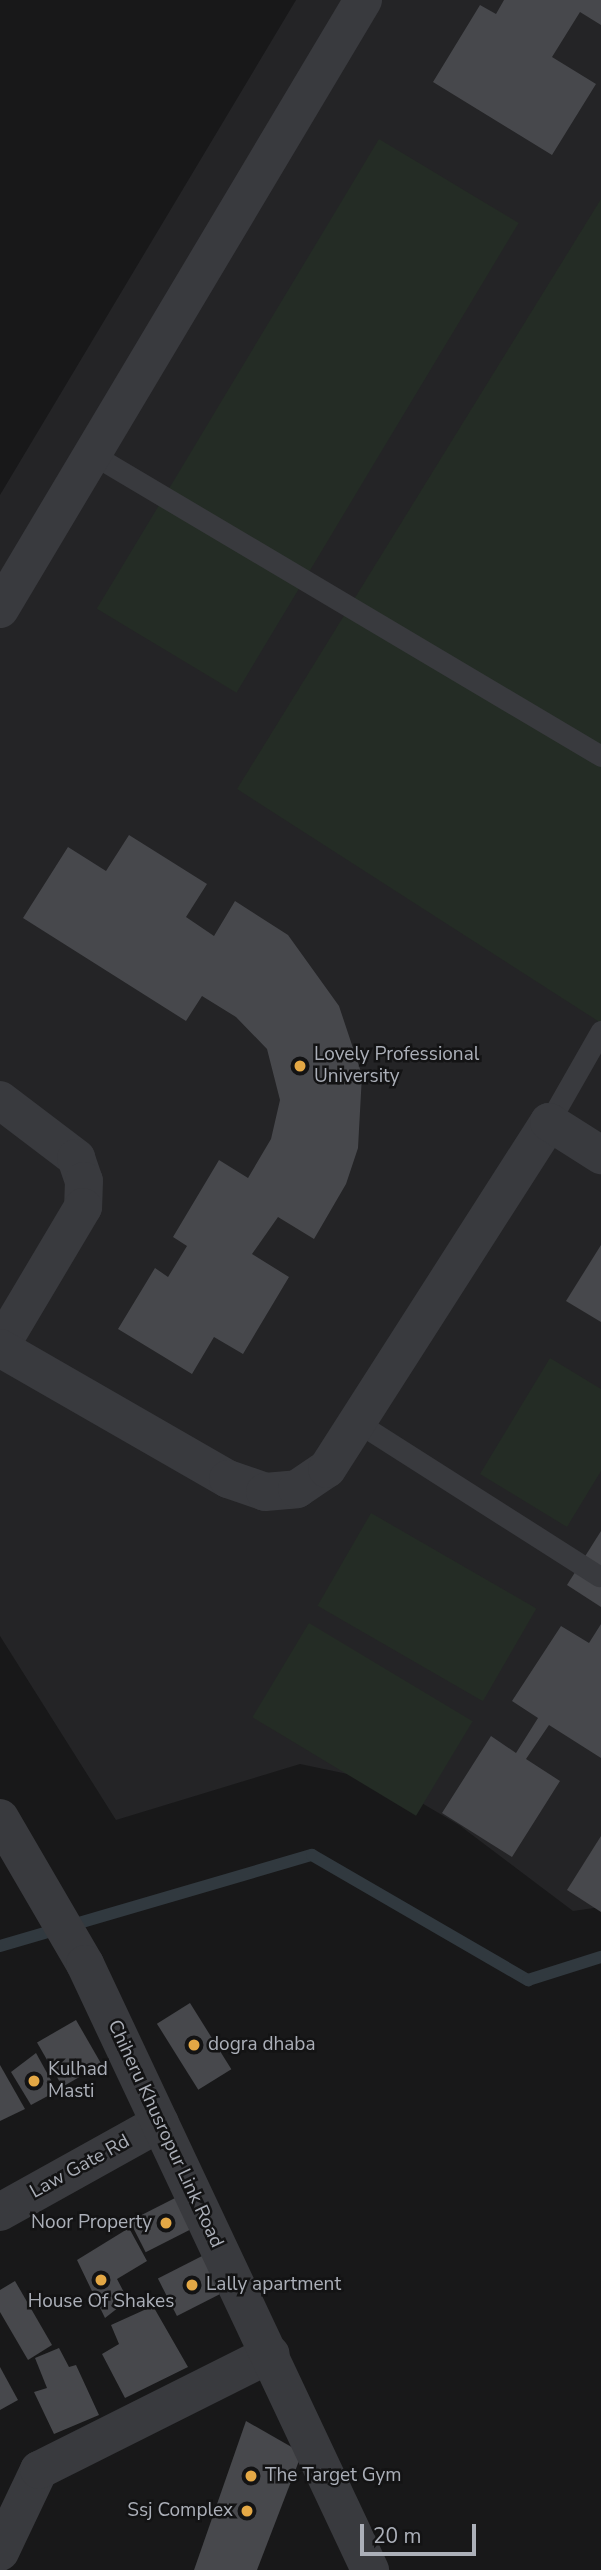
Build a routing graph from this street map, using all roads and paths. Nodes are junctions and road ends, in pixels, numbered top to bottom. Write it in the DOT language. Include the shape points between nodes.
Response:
graph roads {
  1 [pos="363,0"];
  2 [pos="92,454"];
  3 [pos="0,609"];
  4 [pos="601,756"];
  5 [pos="601,1031"];
  6 [pos="0,1100"];
  7 [pos="549,1122"];
  8 [pos="601,1155"];
  9 [pos="0,1348"];
  10 [pos="357,1422"];
  11 [pos="599,1576"];
  12 [pos="0,1818"];
  13 [pos="160,2123"];
  14 [pos="0,2212"];
  15 [pos="271,2354"];
  16 [pos="0,2552"];
  17 [pos="370,2570"];
  1 -- 2 [label="street"];
  2 -- 3 [label="street"];
  2 -- 4 [label="lane"];
  5 -- 7 [label="lane"];
  6 -- 9 [label="street" via="76,1158 85,1181 83,1207"];
  7 -- 8 [label="street"];
  7 -- 10 [label="street"];
  9 -- 10 [label="street" via="188,1459 265,1492 297,1489 327,1469"];
  10 -- 11 [label="lane"];
  12 -- 13 [label="street, Chiheru Khusropur Link Road" via="85,1964"];
  13 -- 14 [label="street, Law Gate Rd"];
  13 -- 15 [label="street, Chiheru Khusropur Link Road"];
  15 -- 16 [label="street" via="38,2470"];
  15 -- 17 [label="street, Chiheru Khusropur Link Road"];
}
